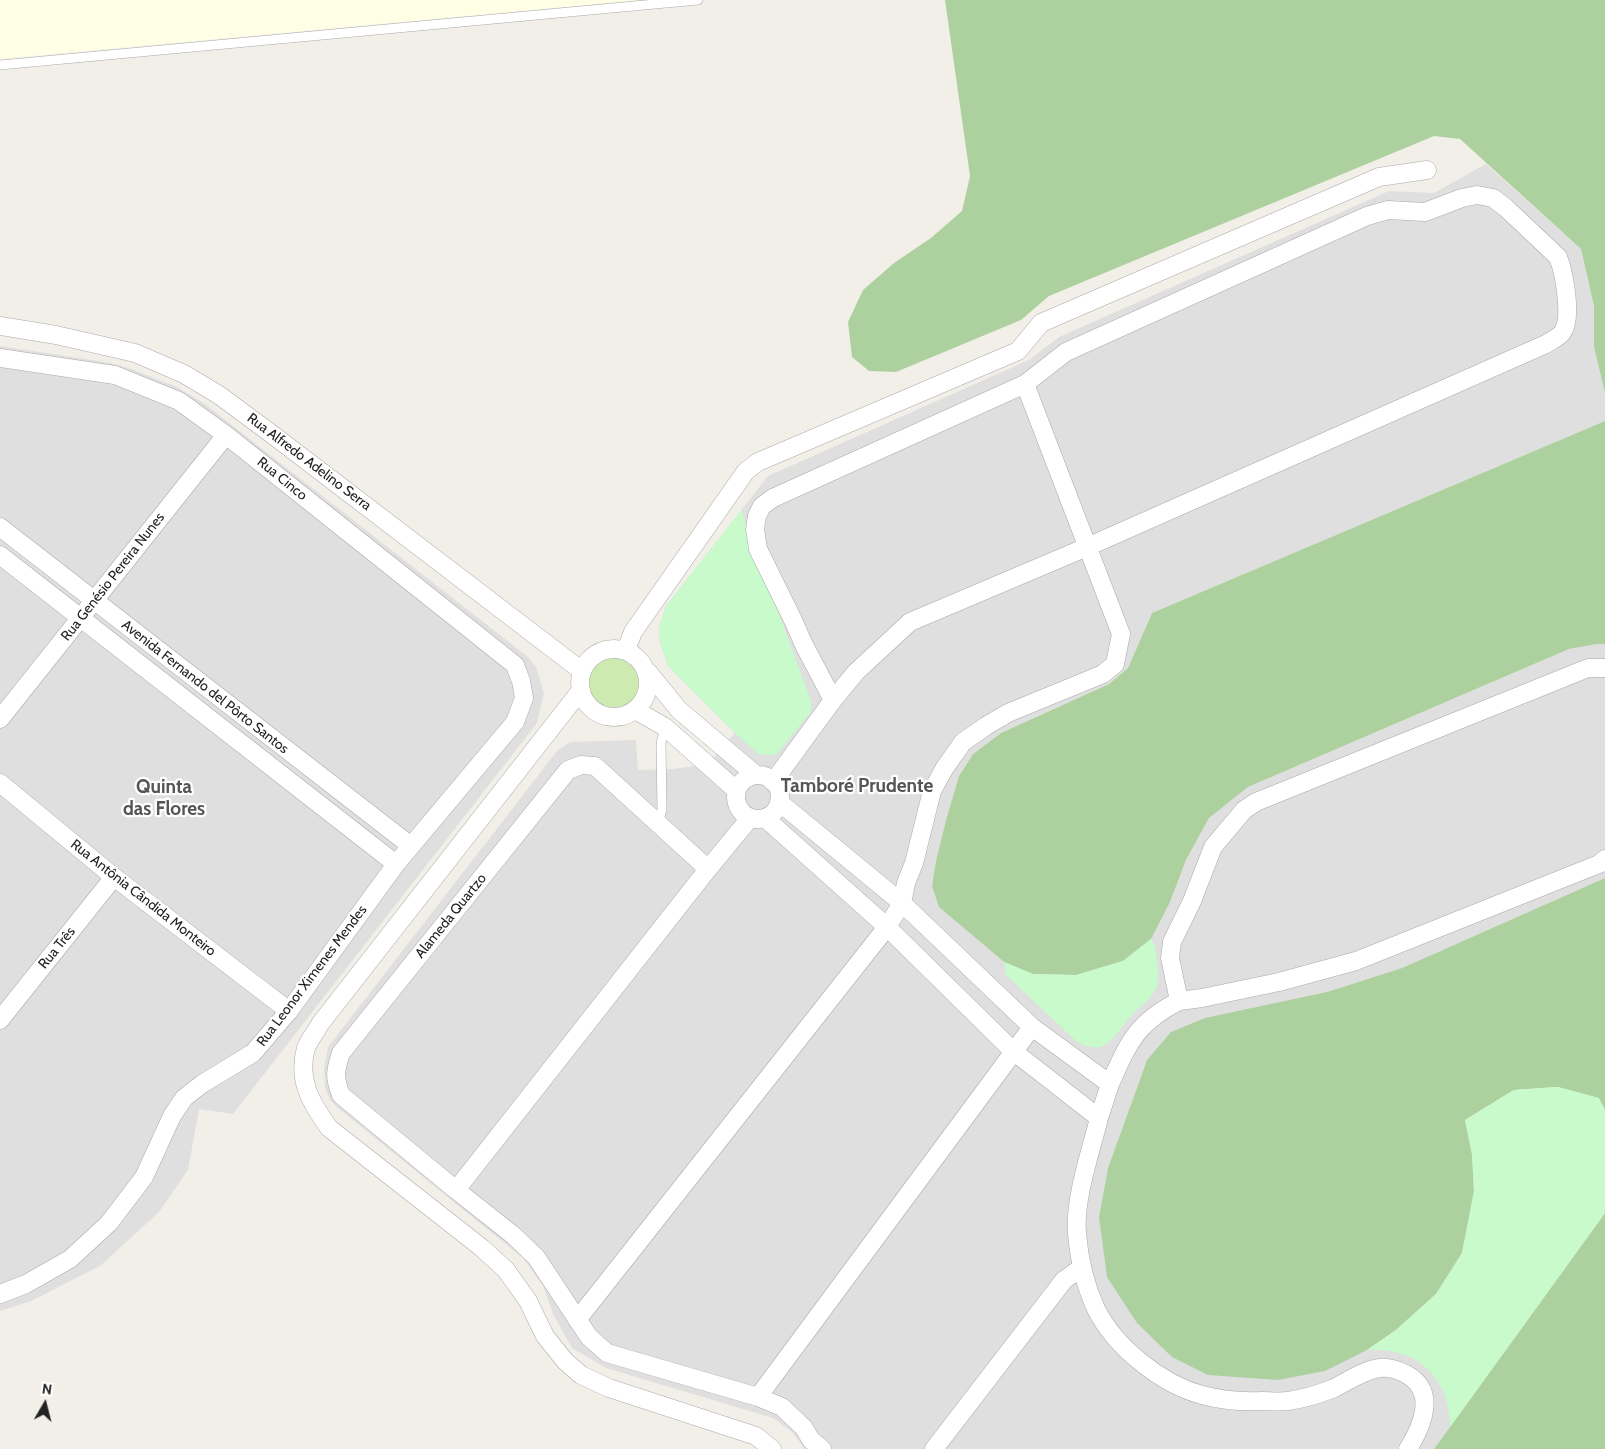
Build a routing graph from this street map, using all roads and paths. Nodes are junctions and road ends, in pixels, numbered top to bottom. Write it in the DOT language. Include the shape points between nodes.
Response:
graph roads {
  1 [pos="698,0"];
  2 [pos="0,65"];
  3 [pos="1428,170"];
  4 [pos="0,326"];
  5 [pos="0,358"];
  6 [pos="1025,384"];
  7 [pos="226,435"];
  8 [pos="0,527"];
  9 [pos="1087,547"];
  10 [pos="0,555"];
  11 [pos="93,600"];
  12 [pos="80,618"];
  13 [pos="626,650"];
  14 [pos="1605,668"];
  15 [pos="582,671"];
  16 [pos="648,672"];
  17 [pos="521,681"];
  18 [pos="580,690"];
  19 [pos="833,700"];
  20 [pos="635,710"];
  21 [pos="0,719"];
  22 [pos="665,727"];
  23 [pos="756,775"];
  24 [pos="774,782"];
  25 [pos="0,783"];
  26 [pos="736,790"];
  27 [pos="779,802"];
  28 [pos="758,818"];
  29 [pos="658,823"];
  30 [pos="411,846"];
  31 [pos="1605,859"];
  32 [pos="396,864"];
  33 [pos="708,869"];
  34 [pos="114,877"];
  35 [pos="902,903"];
  36 [pos="887,927"];
  37 [pos="1179,1001"];
  38 [pos="289,1011"];
  39 [pos="0,1020"];
  40 [pos="1032,1027"];
  41 [pos="1013,1051"];
  42 [pos="1110,1084"];
  43 [pos="1099,1118"];
  44 [pos="456,1190"];
  45 [pos="1081,1268"];
  46 [pos="0,1294"];
  47 [pos="577,1320"];
  48 [pos="758,1397"];
  49 [pos="772,1449"];
  50 [pos="822,1449"];
  51 [pos="934,1449"];
  52 [pos="1408,1449"];
  1 -- 2 [label="lane"];
  3 -- 13 [label="street" via="1378,177 1050,319 1041,323 1018,351 758,462 746,471 723,503 633,632"];
  4 -- 15 [label="street, Rua Alfredo Adelino Serra" via="135,353 184,374 273,434"];
  5 -- 7 [label="street, Rua Cinco" via="115,375 178,401"];
  6 -- 9 [label="street"];
  6 -- 9 [label="street" via="1066,352 1367,216 1388,210 1425,212 1462,198 1477,195 1493,198 1558,256 1562,266 1567,298 1566,322 1562,333 1546,344"];
  6 -- 19 [label="street" via="773,498 762,506 755,529 758,549"];
  7 -- 11 [label="street, Rua Genésio Pereira Nunes"];
  7 -- 17 [label="street, Rua Cinco" via="515,665"];
  8 -- 11 [label="street, Avenida Fernando del Pôrto Santos"];
  9 -- 19 [label="street" via="910,622 856,672"];
  9 -- 35 [label="street" via="1120,634 1115,664 1103,674 1008,714 963,742 932,791"];
  10 -- 12 [label="street, Avenida Fernando del Pôrto Santos"];
  11 -- 12 [label="street, Rua Genésio Pereira Nunes"];
  11 -- 30 [label="street, Avenida Fernando del Pôrto Santos"];
  12 -- 21 [label="street, Rua Genésio Pereira Nunes"];
  12 -- 32 [label="street, Avenida Fernando del Pôrto Santos"];
  13 -- 15 [label="street" via="610,649 595,654"];
  13 -- 16 [label="street" via="643,663"];
  14 -- 37 [label="street" via="1579,671 1256,802 1244,810 1213,847 1172,942 1170,958"];
  15 -- 18 [label="street"];
  16 -- 20 [label="street" via="648,693"];
  16 -- 23 [label="street" via="679,710"];
  17 -- 30 [label="street, Rua Leonor Ximenes Mendes" via="524,698 515,722"];
  18 -- 20 [label="street" via="592,710 602,715 620,717"];
  18 -- 49 [label="street" via="320,1024 306,1047 306,1087 312,1104 329,1128 506,1270 528,1301 545,1336 581,1375 609,1388 756,1436"];
  19 -- 24 [label="street"];
  20 -- 22 [label="street"];
  22 -- 26 [label="street"];
  22 -- 29 [label="lane" via="661,743 662,810"];
  23 -- 24 [label="street"];
  23 -- 26 [label="street" via="744,780"];
  24 -- 27 [label="street" via="780,795"];
  25 -- 34 [label="street, Rua Antônia Cândida Monteiro"];
  26 -- 28 [label="street" via="735,799 743,814"];
  27 -- 28 [label="street" via="776,809"];
  27 -- 35 [label="street"];
  28 -- 33 [label="street"];
  28 -- 36 [label="street"];
  29 -- 33 [label="street, Alameda Quartzo"];
  29 -- 44 [label="street, Alameda Quartzo" via="595,766 581,764 568,770 341,1053 336,1071 341,1095"];
  30 -- 32 [label="street, Rua Leonor Ximenes Mendes"];
  31 -- 37 [label="street" via="1356,961 1279,982"];
  32 -- 38 [label="street, Rua Leonor Ximenes Mendes"];
  33 -- 44 [label="street"];
  34 -- 38 [label="street, Rua Antônia Cândida Monteiro"];
  34 -- 39 [label="street, Rua Três"];
  35 -- 36 [label="street"];
  35 -- 40 [label="street"];
  36 -- 41 [label="street"];
  36 -- 47 [label="street"];
  37 -- 42 [label="street" via="1159,1011 1144,1024 1128,1045"];
  38 -- 46 [label="street, Rua Leonor Ximenes Mendes" via="253,1053 184,1098 172,1116 144,1177 109,1223 70,1259 26,1284"];
  40 -- 41 [label="street"];
  40 -- 42 [label="street"];
  41 -- 43 [label="street"];
  41 -- 48 [label="street"];
  42 -- 43 [label="street"];
  43 -- 45 [label="street" via="1079,1202 1076,1231"];
  44 -- 47 [label="street, Alameda Quartzo" via="536,1257"];
  45 -- 51 [label="street" via="1064,1280"];
  45 -- 52 [label="street" via="1096,1310 1121,1344 1158,1376 1201,1395 1241,1402 1288,1401 1331,1389 1381,1368 1401,1371 1415,1379 1425,1395 1419,1432"];
  47 -- 48 [label="street, Alameda Quartzo" via="589,1337 607,1353"];
  48 -- 50 [label="street, Alameda Quartzo" via="791,1414"];
}
